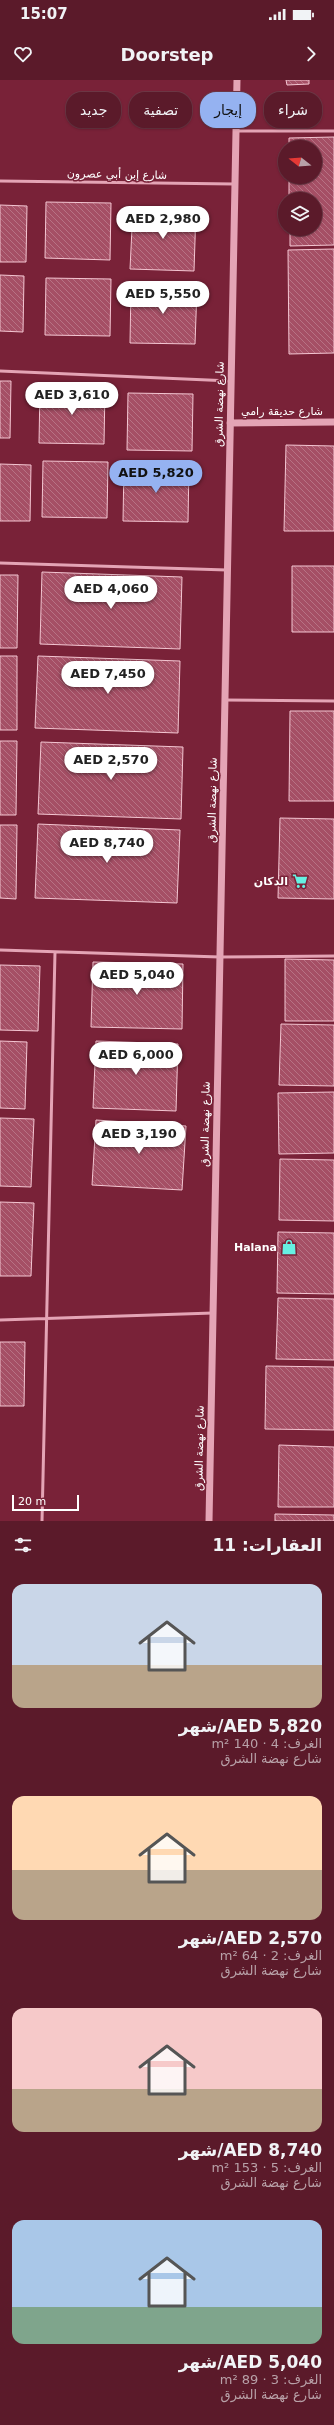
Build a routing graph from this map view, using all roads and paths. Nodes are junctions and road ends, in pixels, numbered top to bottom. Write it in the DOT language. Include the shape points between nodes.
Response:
graph roads {
  1 [pos="237,80"];
  2 [pos="236,130"];
  3 [pos="334,131"];
  4 [pos="0,181"];
  5 [pos="234,184"];
  6 [pos="0,371"];
  7 [pos="231,381"];
  8 [pos="334,422"];
  9 [pos="230,423"];
  10 [pos="0,563"];
  11 [pos="227,570"];
  12 [pos="225,700"];
  13 [pos="334,701"];
  14 [pos="0,950"];
  15 [pos="55,952"];
  16 [pos="334,956"];
  17 [pos="220,957"];
  18 [pos="213,1313"];
  19 [pos="46,1319"];
  20 [pos="0,1320"];
  21 [pos="42,1521"];
  22 [pos="209,1521"];
  1 -- 2 [label="street, شارع نهضة الشرق"];
  2 -- 3 [label="lane"];
  2 -- 5 [label="street, شارع نهضة الشرق"];
  4 -- 5 [label="lane, شارع إبن أبي عصرون"];
  5 -- 7 [label="street, شارع نهضة الشرق"];
  6 -- 7 [label="lane"];
  7 -- 9 [label="street, شارع نهضة الشرق"];
  8 -- 9 [label="street, شارع حديقة رامي"];
  9 -- 11 [label="street, شارع نهضة الشرق"];
  10 -- 11 [label="lane"];
  11 -- 12 [label="street, شارع نهضة الشرق"];
  12 -- 13 [label="lane"];
  12 -- 17 [label="street, شارع نهضة الشرق"];
  14 -- 15 [label="lane"];
  15 -- 17 [label="lane"];
  15 -- 19 [label="lane"];
  16 -- 17 [label="lane"];
  17 -- 18 [label="street, شارع نهضة الشرق"];
  18 -- 19 [label="lane"];
  18 -- 22 [label="street, شارع نهضة الشرق"];
  19 -- 20 [label="lane"];
  19 -- 21 [label="lane"];
}
